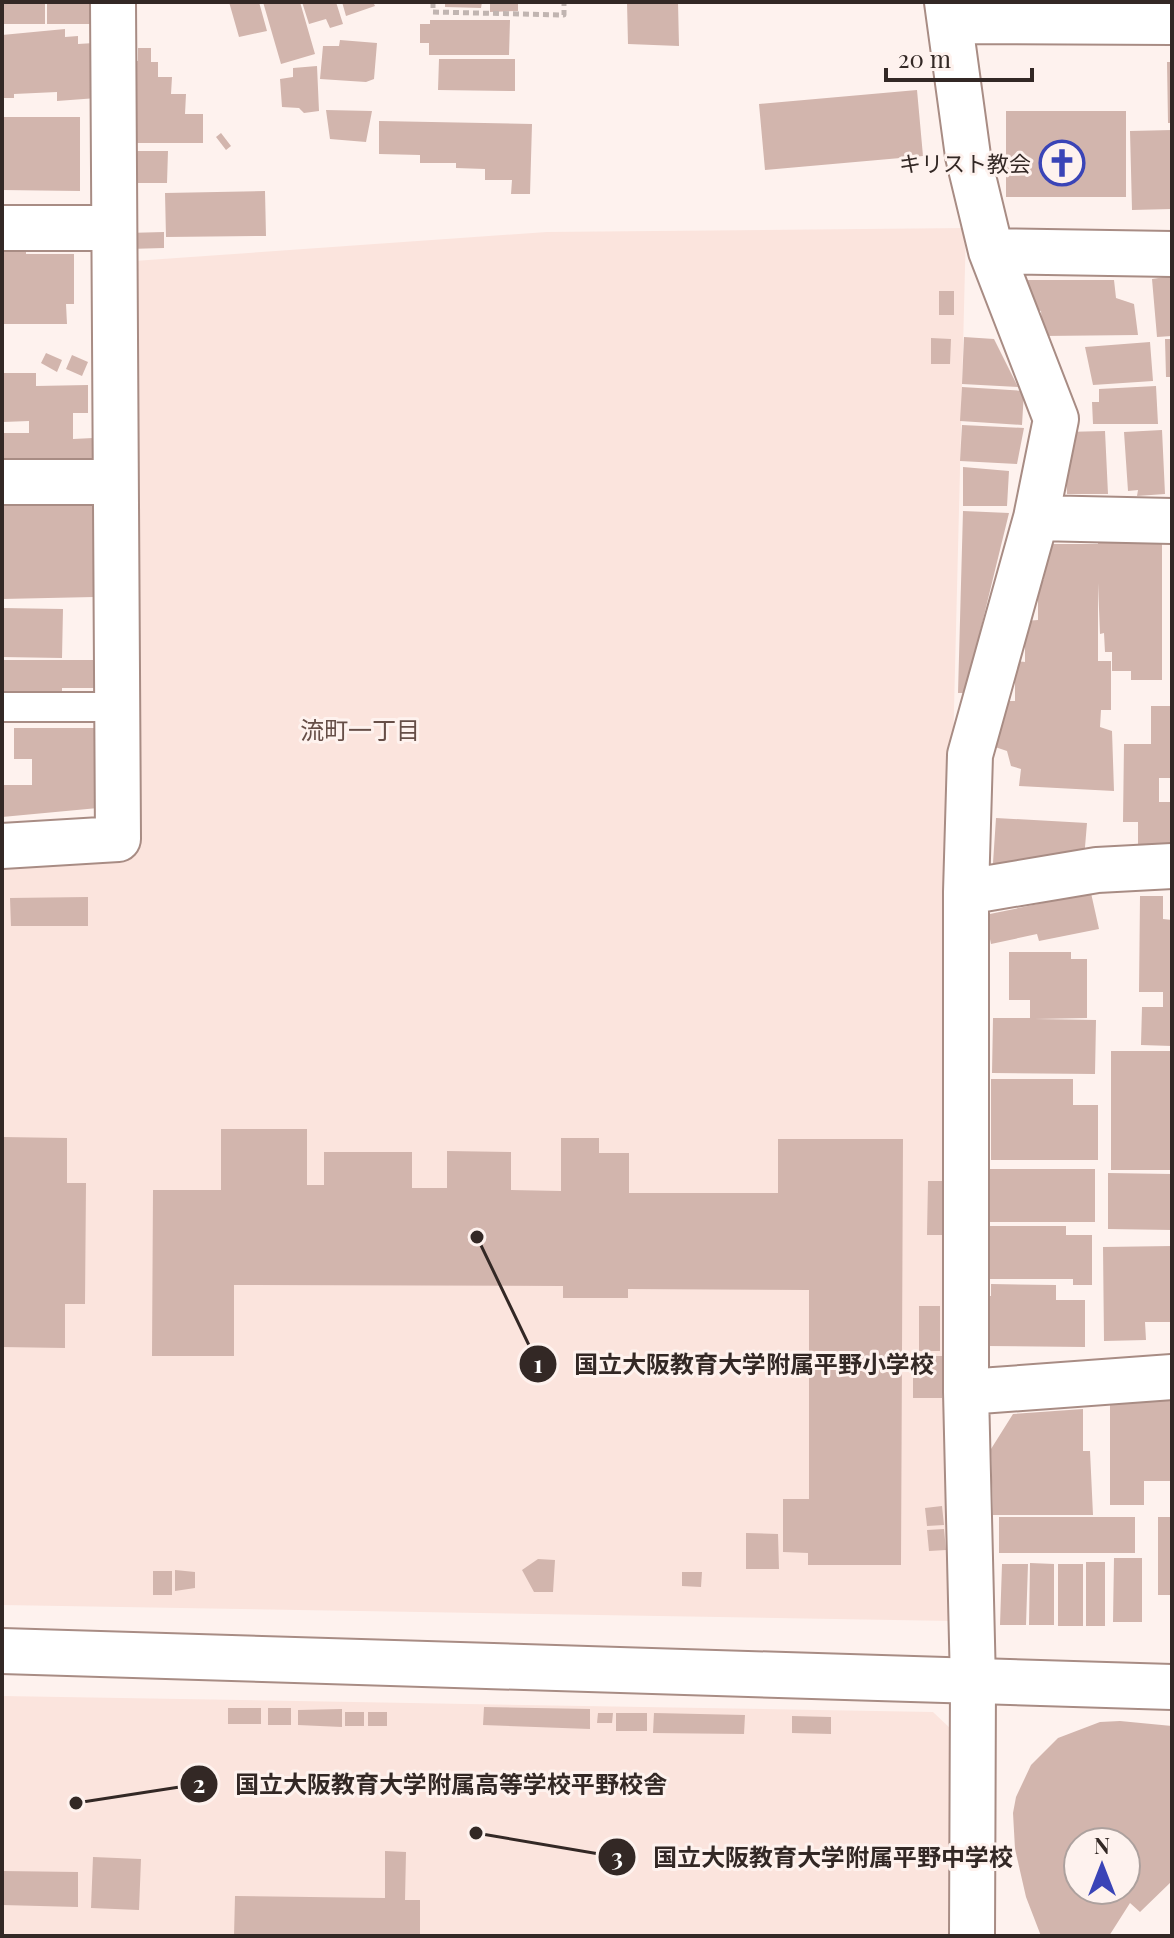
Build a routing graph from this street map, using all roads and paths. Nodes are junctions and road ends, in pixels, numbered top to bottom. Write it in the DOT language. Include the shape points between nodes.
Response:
graph roads {
  1 [pos="113,2"];
  2 [pos="433,2"];
  3 [pos="564,2"];
  4 [pos="949,12"];
  5 [pos="1172,22"];
  6 [pos="2,228"];
  7 [pos="113,228"];
  8 [pos="991,251"];
  9 [pos="1172,254"];
  10 [pos="2,482"];
  11 [pos="115,482"];
  12 [pos="1036,518"];
  13 [pos="1172,521"];
  14 [pos="2,707"];
  15 [pos="117,707"];
  16 [pos="2,846"];
  17 [pos="1172,866"];
  18 [pos="966,892"];
  19 [pos="1172,1377"];
  20 [pos="966,1392"];
  21 [pos="2,1651"];
  22 [pos="973,1683"];
  23 [pos="1172,1687"];
  24 [pos="972,1936"];
  1 -- 7 [label="street"];
  2 -- 3 [label="path" via="433,12 564,15"];
  4 -- 5 [label="street"];
  4 -- 8 [label="street" via="968,156"];
  6 -- 7 [label="street"];
  7 -- 11 [label="street"];
  8 -- 9 [label="street"];
  8 -- 12 [label="street" via="1056,419"];
  10 -- 11 [label="street"];
  11 -- 15 [label="street"];
  12 -- 13 [label="street"];
  12 -- 18 [label="street" via="970,755"];
  14 -- 15 [label="lane"];
  15 -- 16 [label="street" via="118,839"];
  17 -- 18 [label="street" via="1097,870"];
  18 -- 20 [label="street"];
  19 -- 20 [label="street"];
  20 -- 22 [label="street"];
  21 -- 22 [label="street"];
  22 -- 23 [label="street"];
  22 -- 24 [label="street"];
}
